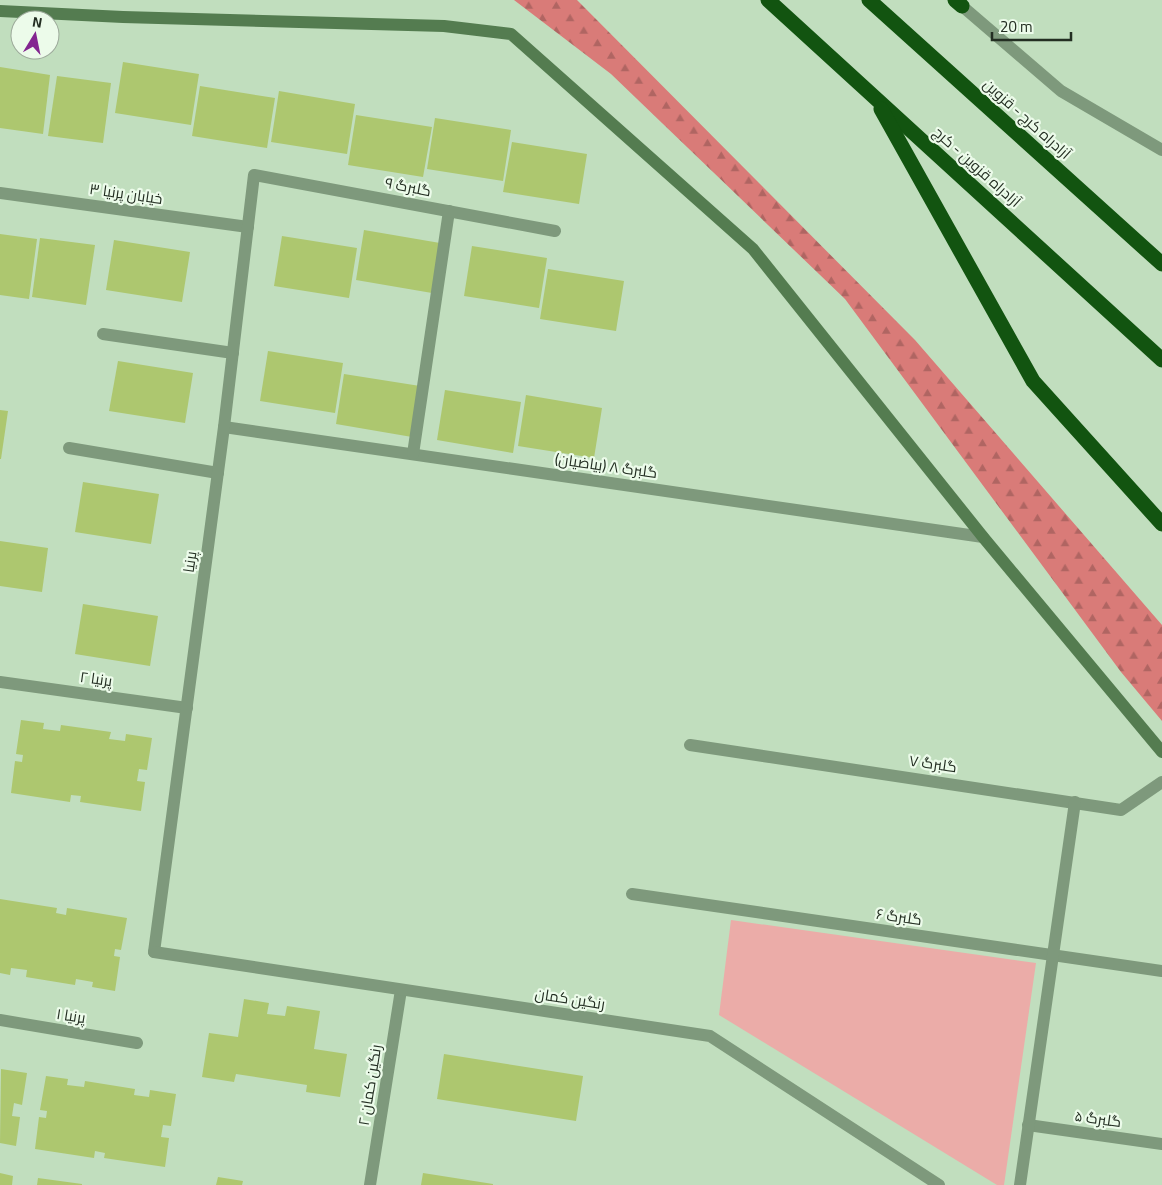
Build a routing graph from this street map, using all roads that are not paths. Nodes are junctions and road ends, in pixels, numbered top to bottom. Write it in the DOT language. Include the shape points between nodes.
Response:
graph roads {
  1 [pos="768,0"];
  2 [pos="869,0"];
  3 [pos="959,2"];
  4 [pos="0,11"];
  5 [pos="874,97"];
  6 [pos="1162,150"];
  7 [pos="254,175"];
  8 [pos="0,193"];
  9 [pos="449,211"];
  10 [pos="248,227"];
  11 [pos="555,231"];
  12 [pos="1162,264"];
  13 [pos="103,334"];
  14 [pos="233,352"];
  15 [pos="1162,360"];
  16 [pos="224,427"];
  17 [pos="69,448"];
  18 [pos="413,454"];
  19 [pos="218,473"];
  20 [pos="1162,524"];
  21 [pos="984,537"];
  22 [pos="0,682"];
  23 [pos="187,708"];
  24 [pos="690,744"];
  25 [pos="1162,752"];
  26 [pos="1162,782"];
  27 [pos="1075,802"];
  28 [pos="632,894"];
  29 [pos="154,952"];
  30 [pos="1053,956"];
  31 [pos="1162,971"];
  32 [pos="401,990"];
  33 [pos="0,1020"];
  34 [pos="137,1043"];
  35 [pos="1028,1125"];
  36 [pos="1162,1144"];
  37 [pos="370,1185"];
  38 [pos="939,1185"];
  39 [pos="1020,1185"];
  1 -- 5 [label="highway, آزادراه قزوین - کرج"];
  2 -- 12 [label="highway, آزادراه کرج - قزوین"];
  3 -- 6 [label="street" via="1061,91"];
  4 -- 21 [label="main road" via="444,26 511,34 754,249"];
  5 -- 15 [label="highway, آزادراه قزوین - کرج"];
  5 -- 20 [label="highway" via="1033,381"];
  7 -- 9 [label="street, گلبرگ ۹"];
  7 -- 10 [label="street, پرنیا"];
  8 -- 10 [label="street, خیابان پرنیا ۳"];
  9 -- 11 [label="street, گلبرگ ۹"];
  9 -- 18 [label="street"];
  10 -- 14 [label="street, پرنیا"];
  13 -- 14 [label="street"];
  14 -- 16 [label="street, پرنیا"];
  16 -- 18 [label="street, گلبرگ ۸ (بیاضیان)"];
  16 -- 19 [label="street, پرنیا"];
  17 -- 19 [label="street"];
  18 -- 21 [label="street, گلبرگ ۸ (بیاضیان)"];
  19 -- 23 [label="street, پرنیا"];
  21 -- 25 [label="main road"];
  22 -- 23 [label="street, پرنیا ۲"];
  23 -- 29 [label="street, پرنیا"];
  24 -- 27 [label="street, گلبرگ ۷"];
  26 -- 27 [label="street, گلبرگ ۷" via="1121,810"];
  27 -- 30 [label="street"];
  28 -- 30 [label="street, گلبرگ ۶"];
  29 -- 32 [label="street, رنگین کمان"];
  30 -- 31 [label="street, گلبرگ ۶"];
  30 -- 35 [label="street"];
  32 -- 37 [label="street, رنگین کمان ۲"];
  32 -- 38 [label="street, رنگین کمان" via="710,1036"];
  33 -- 34 [label="street, پرنیا ۱"];
  35 -- 36 [label="street, گلبرگ ۵"];
  35 -- 39 [label="street"];
}
